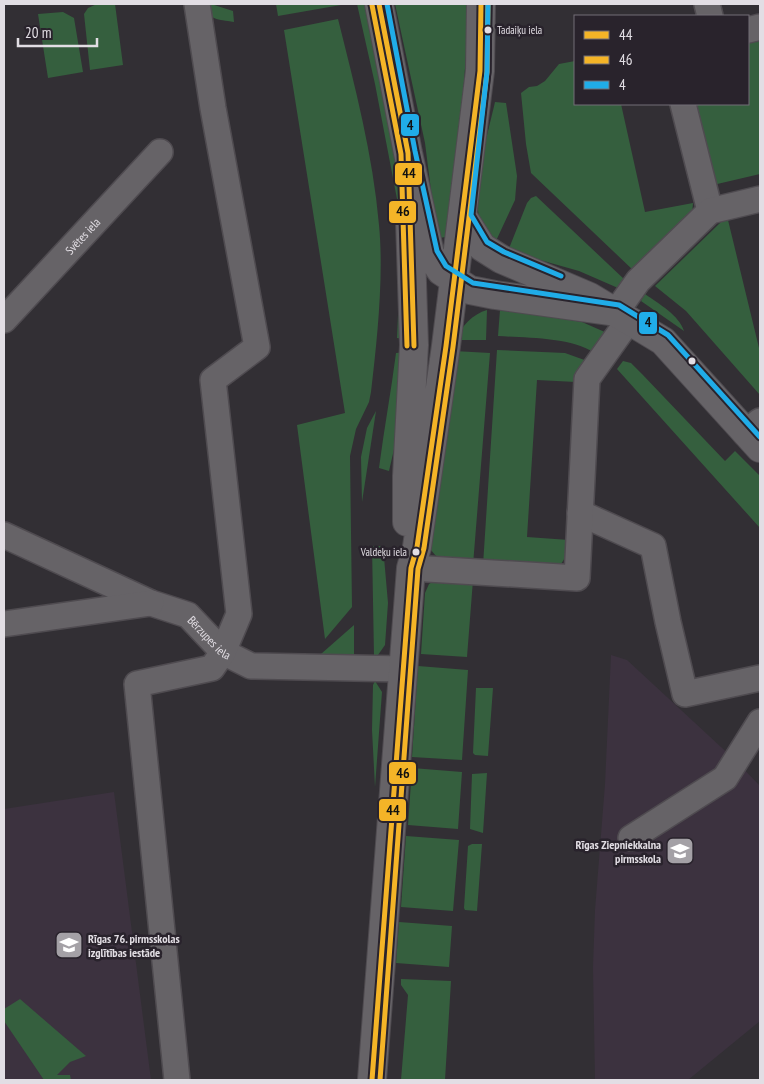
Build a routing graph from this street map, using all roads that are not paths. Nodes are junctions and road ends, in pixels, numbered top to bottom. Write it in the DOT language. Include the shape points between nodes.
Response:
graph roads {
  1 [pos="197,4"];
  2 [pos="379,4"];
  3 [pos="481,4"];
  4 [pos="683,105"];
  5 [pos="160,152"];
  6 [pos="408,153"];
  7 [pos="760,199"];
  8 [pos="710,211"];
  9 [pos="463,217"];
  10 [pos="453,280"];
  11 [pos="622,316"];
  12 [pos="4,320"];
  13 [pos="755,434"];
  14 [pos="580,513"];
  15 [pos="4,535"];
  16 [pos="411,568"];
  17 [pos="151,603"];
  18 [pos="4,624"];
  19 [pos="223,652"];
  20 [pos="403,668"];
  21 [pos="760,678"];
  22 [pos="760,722"];
  23 [pos="631,838"];
  24 [pos="177,1080"];
  25 [pos="372,1080"];
  1 -- 19 [label="street" via="257,347 213,380 240,614"];
  2 -- 6 [label="street"];
  3 -- 9 [label="street" via="480,71"];
  4 -- 8 [label="street"];
  5 -- 12 [label="street, Svētes iela"];
  6 -- 10 [label="street" via="430,254 441,271"];
  6 -- 16 [label="street" via="414,345 406,525"];
  7 -- 8 [label="street"];
  8 -- 11 [label="street" via="638,281"];
  9 -- 10 [label="street"];
  9 -- 11 [label="street" via="482,247 501,259 590,297"];
  10 -- 11 [label="street" via="470,290"];
  10 -- 16 [label="street" via="417,548"];
  11 -- 13 [label="street" via="663,341"];
  11 -- 14 [label="street" via="587,379"];
  14 -- 16 [label="street" via="577,578"];
  14 -- 21 [label="street" via="653,546 685,694"];
  15 -- 17 [label="street, Bērzupes iela"];
  16 -- 20 [label="street"];
  17 -- 18 [label="street"];
  17 -- 19 [label="street, Bērzupes iela" via="188,615"];
  19 -- 20 [label="street, Bērzupes iela" via="251,666"];
  19 -- 24 [label="street" via="212,668 137,684"];
  20 -- 25 [label="street"];
  22 -- 23 [label="street" via="725,778"];
}
